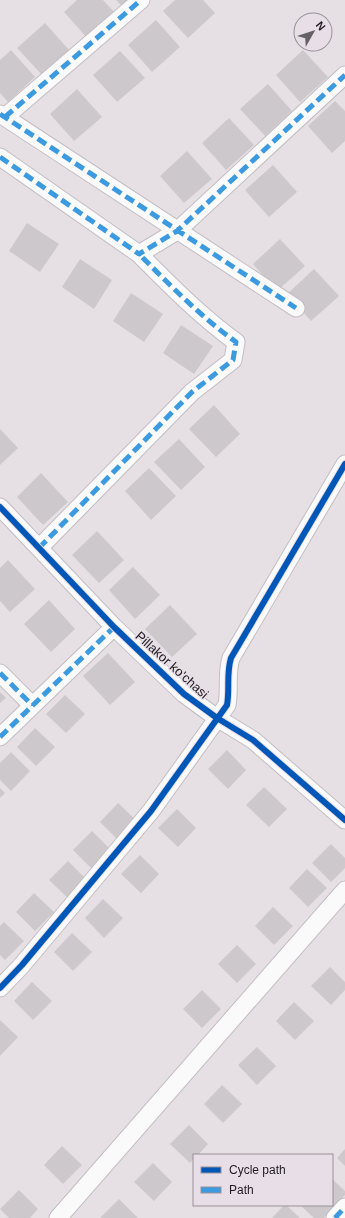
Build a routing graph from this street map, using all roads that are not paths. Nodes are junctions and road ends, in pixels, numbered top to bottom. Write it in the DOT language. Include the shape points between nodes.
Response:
graph roads {
  1 [pos="141,0"];
  2 [pos="345,75"];
  3 [pos="2,115"];
  4 [pos="0,157"];
  5 [pos="177,231"];
  6 [pos="139,254"];
  7 [pos="296,308"];
  8 [pos="345,464"];
  9 [pos="0,507"];
  10 [pos="39,548"];
  11 [pos="114,627"];
  12 [pos="0,673"];
  13 [pos="32,705"];
  14 [pos="217,718"];
  15 [pos="0,737"];
  16 [pos="345,820"];
  17 [pos="345,890"];
  18 [pos="0,988"];
  19 [pos="345,1207"];
  20 [pos="58,1218"];
  21 [pos="335,1218"];
  1 -- 3 [label="street"];
  2 -- 5 [label="street"];
  3 -- 5 [label="street"];
  4 -- 6 [label="street"];
  5 -- 6 [label="street"];
  5 -- 7 [label="street"];
  6 -- 10 [label="street" via="216,328 236,342 233,360 192,392"];
  8 -- 14 [label="street" via="231,658 228,667 229,693 226,705"];
  9 -- 10 [label="street, Pillakor ko'chasi"];
  10 -- 11 [label="street, Pillakor ko'chasi"];
  11 -- 13 [label="street"];
  11 -- 14 [label="street, Pillakor ko'chasi" via="184,694"];
  12 -- 13 [label="street"];
  13 -- 15 [label="street"];
  14 -- 16 [label="street, Pillakor ko'chasi" via="253,740"];
  14 -- 18 [label="street" via="151,810"];
  17 -- 20 [label="street"];
  19 -- 21 [label="street"];
}
